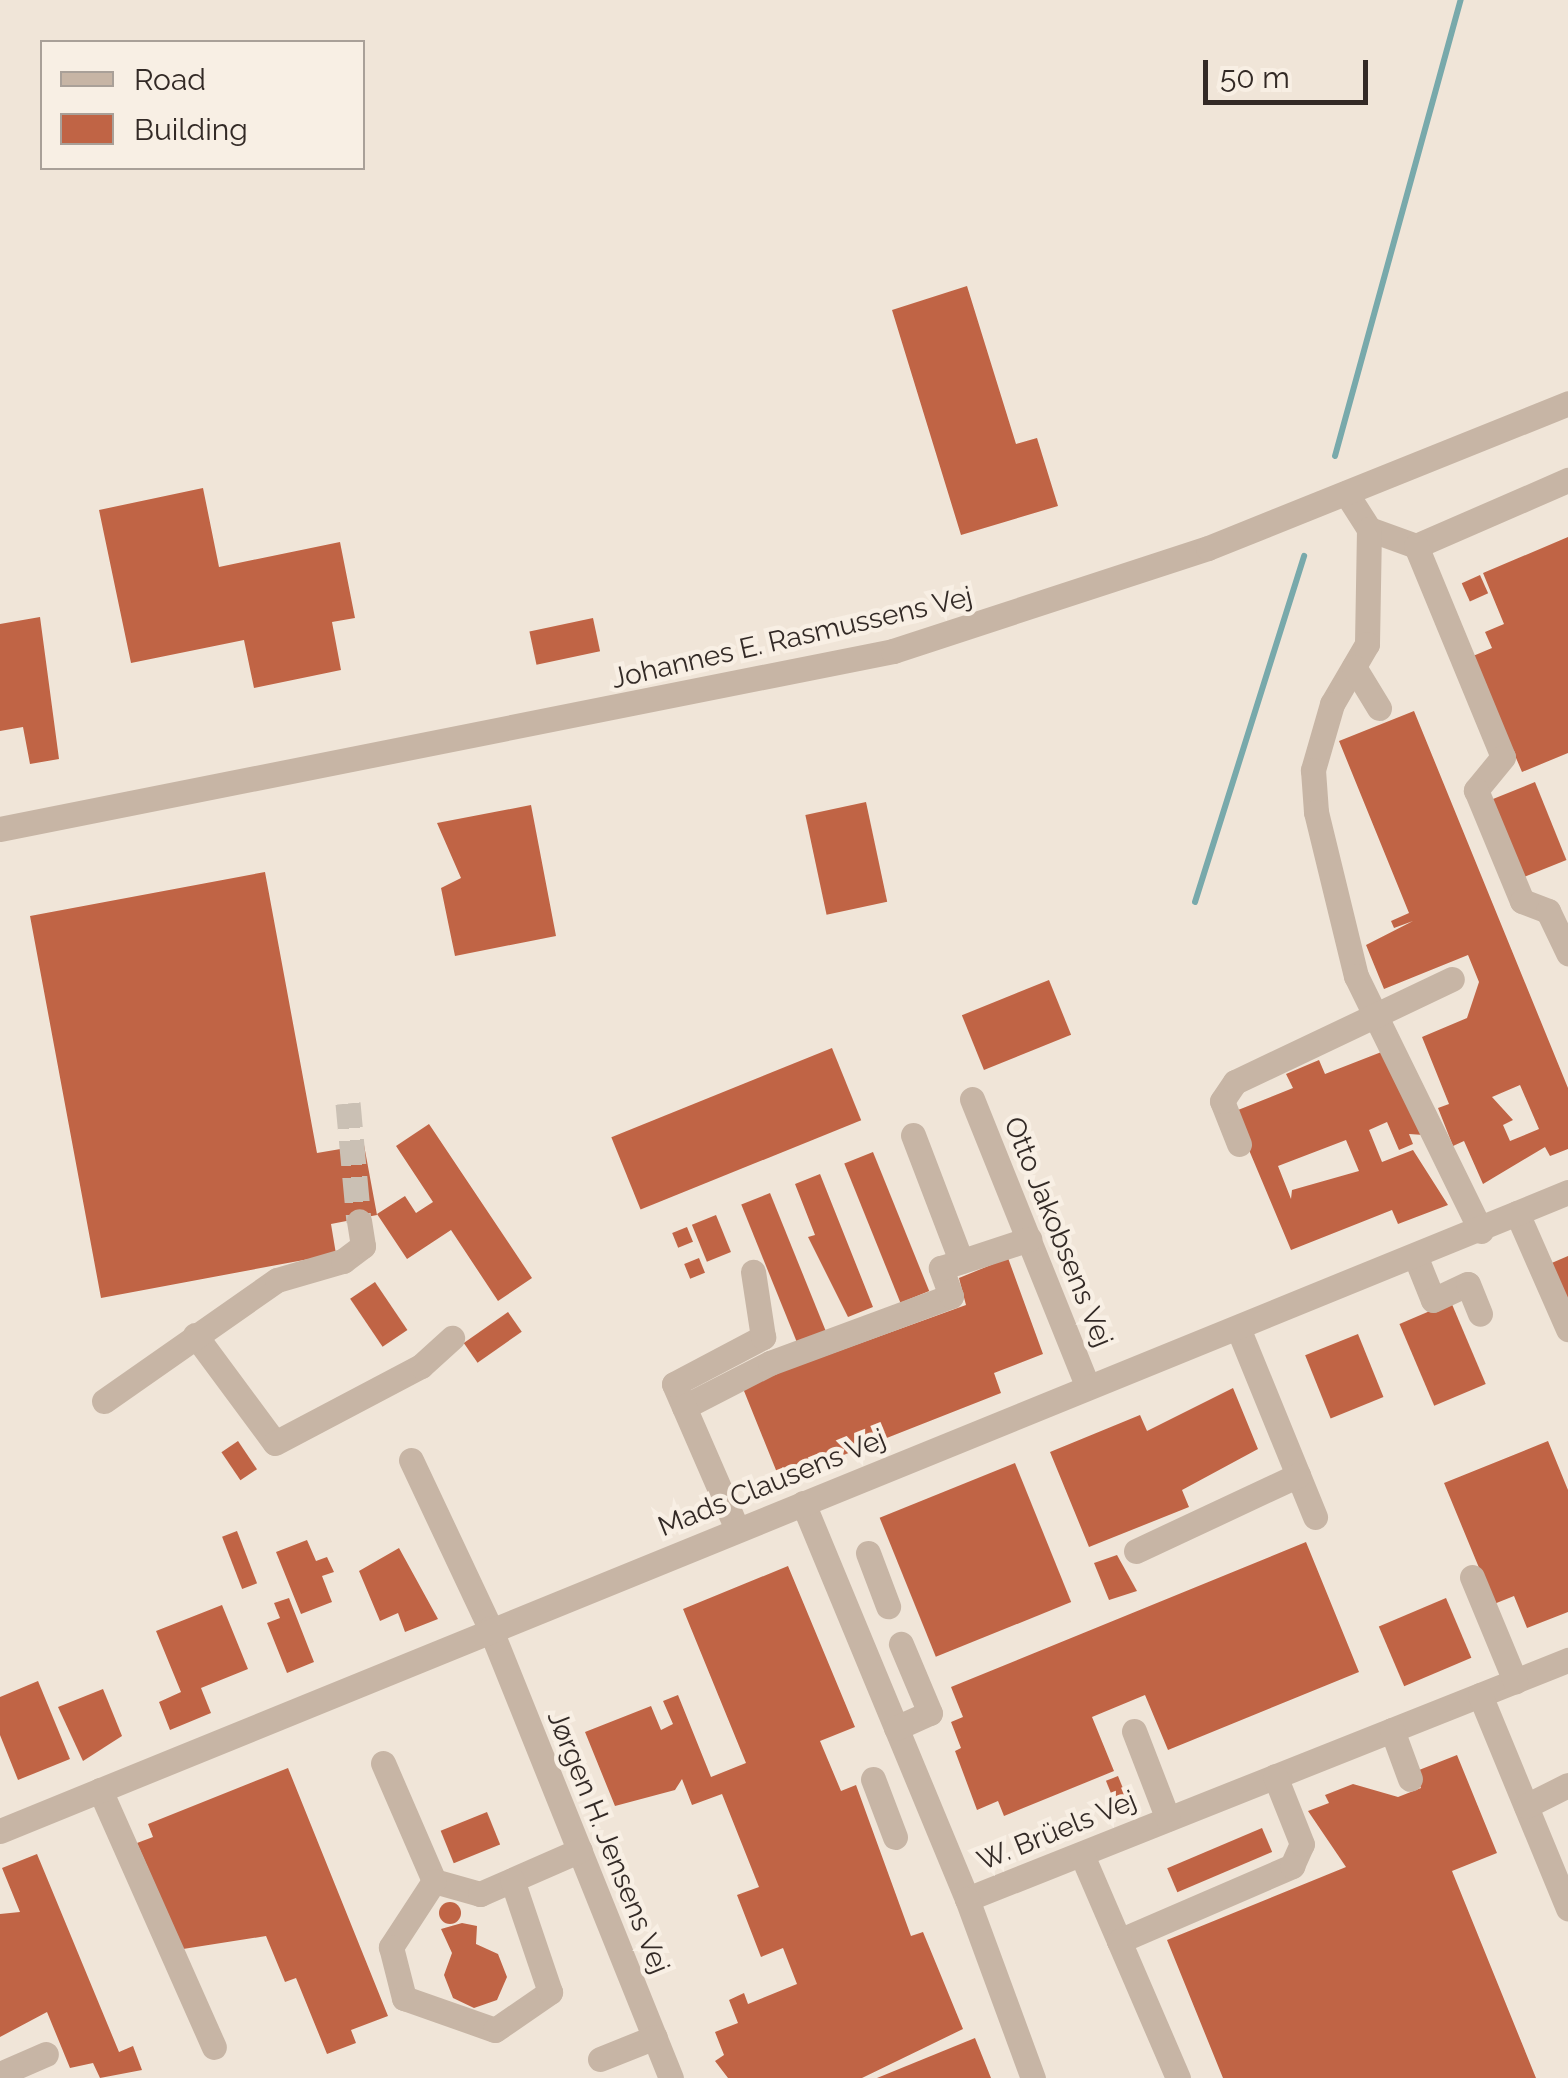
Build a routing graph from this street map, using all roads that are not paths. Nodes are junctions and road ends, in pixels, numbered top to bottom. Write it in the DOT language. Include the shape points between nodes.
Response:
graph roads {
  1 [pos="1568,403"];
  2 [pos="1568,480"];
  3 [pos="1346,493"];
  4 [pos="1369,529"];
  5 [pos="1416,546"];
  6 [pos="1354,667"];
  7 [pos="1379,708"];
  8 [pos="0,829"];
  9 [pos="1568,953"];
  10 [pos="1452,979"];
  11 [pos="1381,1015"];
  12 [pos="972,1099"];
  13 [pos="913,1134"];
  14 [pos="1240,1144"];
  15 [pos="1568,1192"];
  16 [pos="1518,1213"];
  17 [pos="359,1221"];
  18 [pos="1482,1231"];
  19 [pos="1028,1239"];
  20 [pos="1416,1258"];
  21 [pos="961,1261"];
  22 [pos="753,1272"];
  23 [pos="1480,1314"];
  24 [pos="1238,1328"];
  25 [pos="1568,1328"];
  26 [pos="195,1335"];
  27 [pos="452,1338"];
  28 [pos="1088,1387"];
  29 [pos="104,1401"];
  30 [pos="684,1407"];
  31 [pos="412,1460"];
  32 [pos="1298,1475"];
  33 [pos="803,1503"];
  34 [pos="1315,1518"];
  35 [pos="737,1529"];
  36 [pos="1136,1551"];
  37 [pos="1472,1578"];
  38 [pos="840,1593"];
  39 [pos="888,1606"];
  40 [pos="490,1628"];
  41 [pos="901,1644"];
  42 [pos="1568,1660"];
  43 [pos="1516,1681"];
  44 [pos="1480,1695"];
  45 [pos="896,1728"];
  46 [pos="1392,1730"];
  47 [pos="1134,1731"];
  48 [pos="382,1762"];
  49 [pos="1275,1776"];
  50 [pos="1410,1779"];
  51 [pos="918,1780"];
  52 [pos="1568,1785"];
  53 [pos="100,1790"];
  54 [pos="1526,1806"];
  55 [pos="1168,1819"];
  56 [pos="0,1830"];
  57 [pos="895,1836"];
  58 [pos="580,1850"];
  59 [pos="1082,1855"];
  60 [pos="512,1880"];
  61 [pos="434,1881"];
  62 [pos="966,1899"];
  63 [pos="1568,1909"];
  64 [pos="1119,1941"];
  65 [pos="654,2036"];
  66 [pos="214,2048"];
  67 [pos="46,2054"];
  68 [pos="600,2059"];
  69 [pos="0,2074"];
  70 [pos="671,2078"];
  71 [pos="1033,2078"];
  72 [pos="1178,2078"];
  1 -- 3 [label="street, Johannes E. Rasmussens Vej"];
  2 -- 5 [label="street"];
  3 -- 4 [label="street"];
  3 -- 8 [label="street, Johannes E. Rasmussens Vej" via="1056,603 893,652"];
  4 -- 5 [label="street"];
  4 -- 6 [label="street" via="1367,644"];
  5 -- 9 [label="street" via="1503,757 1476,790 1522,901 1548,911"];
  6 -- 7 [label="street"];
  6 -- 11 [label="street" via="1314,770 1316,812 1356,976"];
  10 -- 11 [label="street"];
  11 -- 14 [label="street" via="1235,1082 1222,1102"];
  11 -- 18 [label="street"];
  12 -- 19 [label="street, Otto Jakobsens Vej"];
  13 -- 21 [label="street"];
  15 -- 16 [label="street, Mads Clausens Vej"];
  16 -- 18 [label="street, Mads Clausens Vej"];
  16 -- 25 [label="street"];
  17 -- 26 [label="street" via="363,1246 344,1261 278,1280"];
  18 -- 20 [label="street, Mads Clausens Vej"];
  19 -- 21 [label="street"];
  19 -- 28 [label="street, Otto Jakobsens Vej"];
  20 -- 23 [label="street" via="1433,1300 1468,1284"];
  20 -- 24 [label="street, Mads Clausens Vej"];
  21 -- 30 [label="street" via="941,1268 951,1296 770,1363"];
  22 -- 30 [label="street" via="763,1337 674,1384"];
  24 -- 28 [label="street, Mads Clausens Vej"];
  24 -- 32 [label="street"];
  26 -- 27 [label="street" via="274,1444 421,1366"];
  26 -- 29 [label="street"];
  28 -- 33 [label="street, Mads Clausens Vej"];
  30 -- 35 [label="street"];
  31 -- 40 [label="street, Jørgen H. Jensens Vej"];
  32 -- 34 [label="street"];
  32 -- 36 [label="street"];
  33 -- 35 [label="street, Mads Clausens Vej"];
  33 -- 38 [label="street, W. Brüels Vej"];
  35 -- 40 [label="street, Mads Clausens Vej"];
  37 -- 43 [label="street"];
  38 -- 39 [label="street" via="873,1566"];
  38 -- 45 [label="street, W. Brüels Vej"];
  40 -- 53 [label="street, Mads Clausens Vej"];
  40 -- 58 [label="street, Jørgen H. Jensens Vej"];
  41 -- 45 [label="street" via="930,1713"];
  42 -- 43 [label="street, W. Brüels Vej"];
  43 -- 44 [label="street, W. Brüels Vej"];
  44 -- 46 [label="street, W. Brüels Vej"];
  44 -- 54 [label="street"];
  45 -- 51 [label="street, W. Brüels Vej"];
  46 -- 49 [label="street, W. Brüels Vej"];
  46 -- 50 [label="street"];
  47 -- 55 [label="street"];
  48 -- 61 [label="street"];
  49 -- 55 [label="street, W. Brüels Vej"];
  49 -- 64 [label="street" via="1302,1844 1292,1866"];
  51 -- 57 [label="street" via="876,1788"];
  51 -- 62 [label="street, W. Brüels Vej"];
  52 -- 54 [label="street"];
  53 -- 56 [label="street, Mads Clausens Vej"];
  53 -- 66 [label="street"];
  54 -- 63 [label="street"];
  55 -- 59 [label="street, W. Brüels Vej"];
  58 -- 60 [label="street"];
  58 -- 65 [label="street, Jørgen H. Jensens Vej"];
  59 -- 62 [label="street, W. Brüels Vej"];
  59 -- 64 [label="street"];
  60 -- 61 [label="street" via="480,1894"];
  60 -- 61 [label="street" via="550,1992 494,2030 464,2026 404,1998 390,1947"];
  62 -- 71 [label="street"];
  64 -- 72 [label="street"];
  65 -- 68 [label="street"];
  65 -- 70 [label="street, Jørgen H. Jensens Vej"];
  67 -- 69 [label="street"];
}
